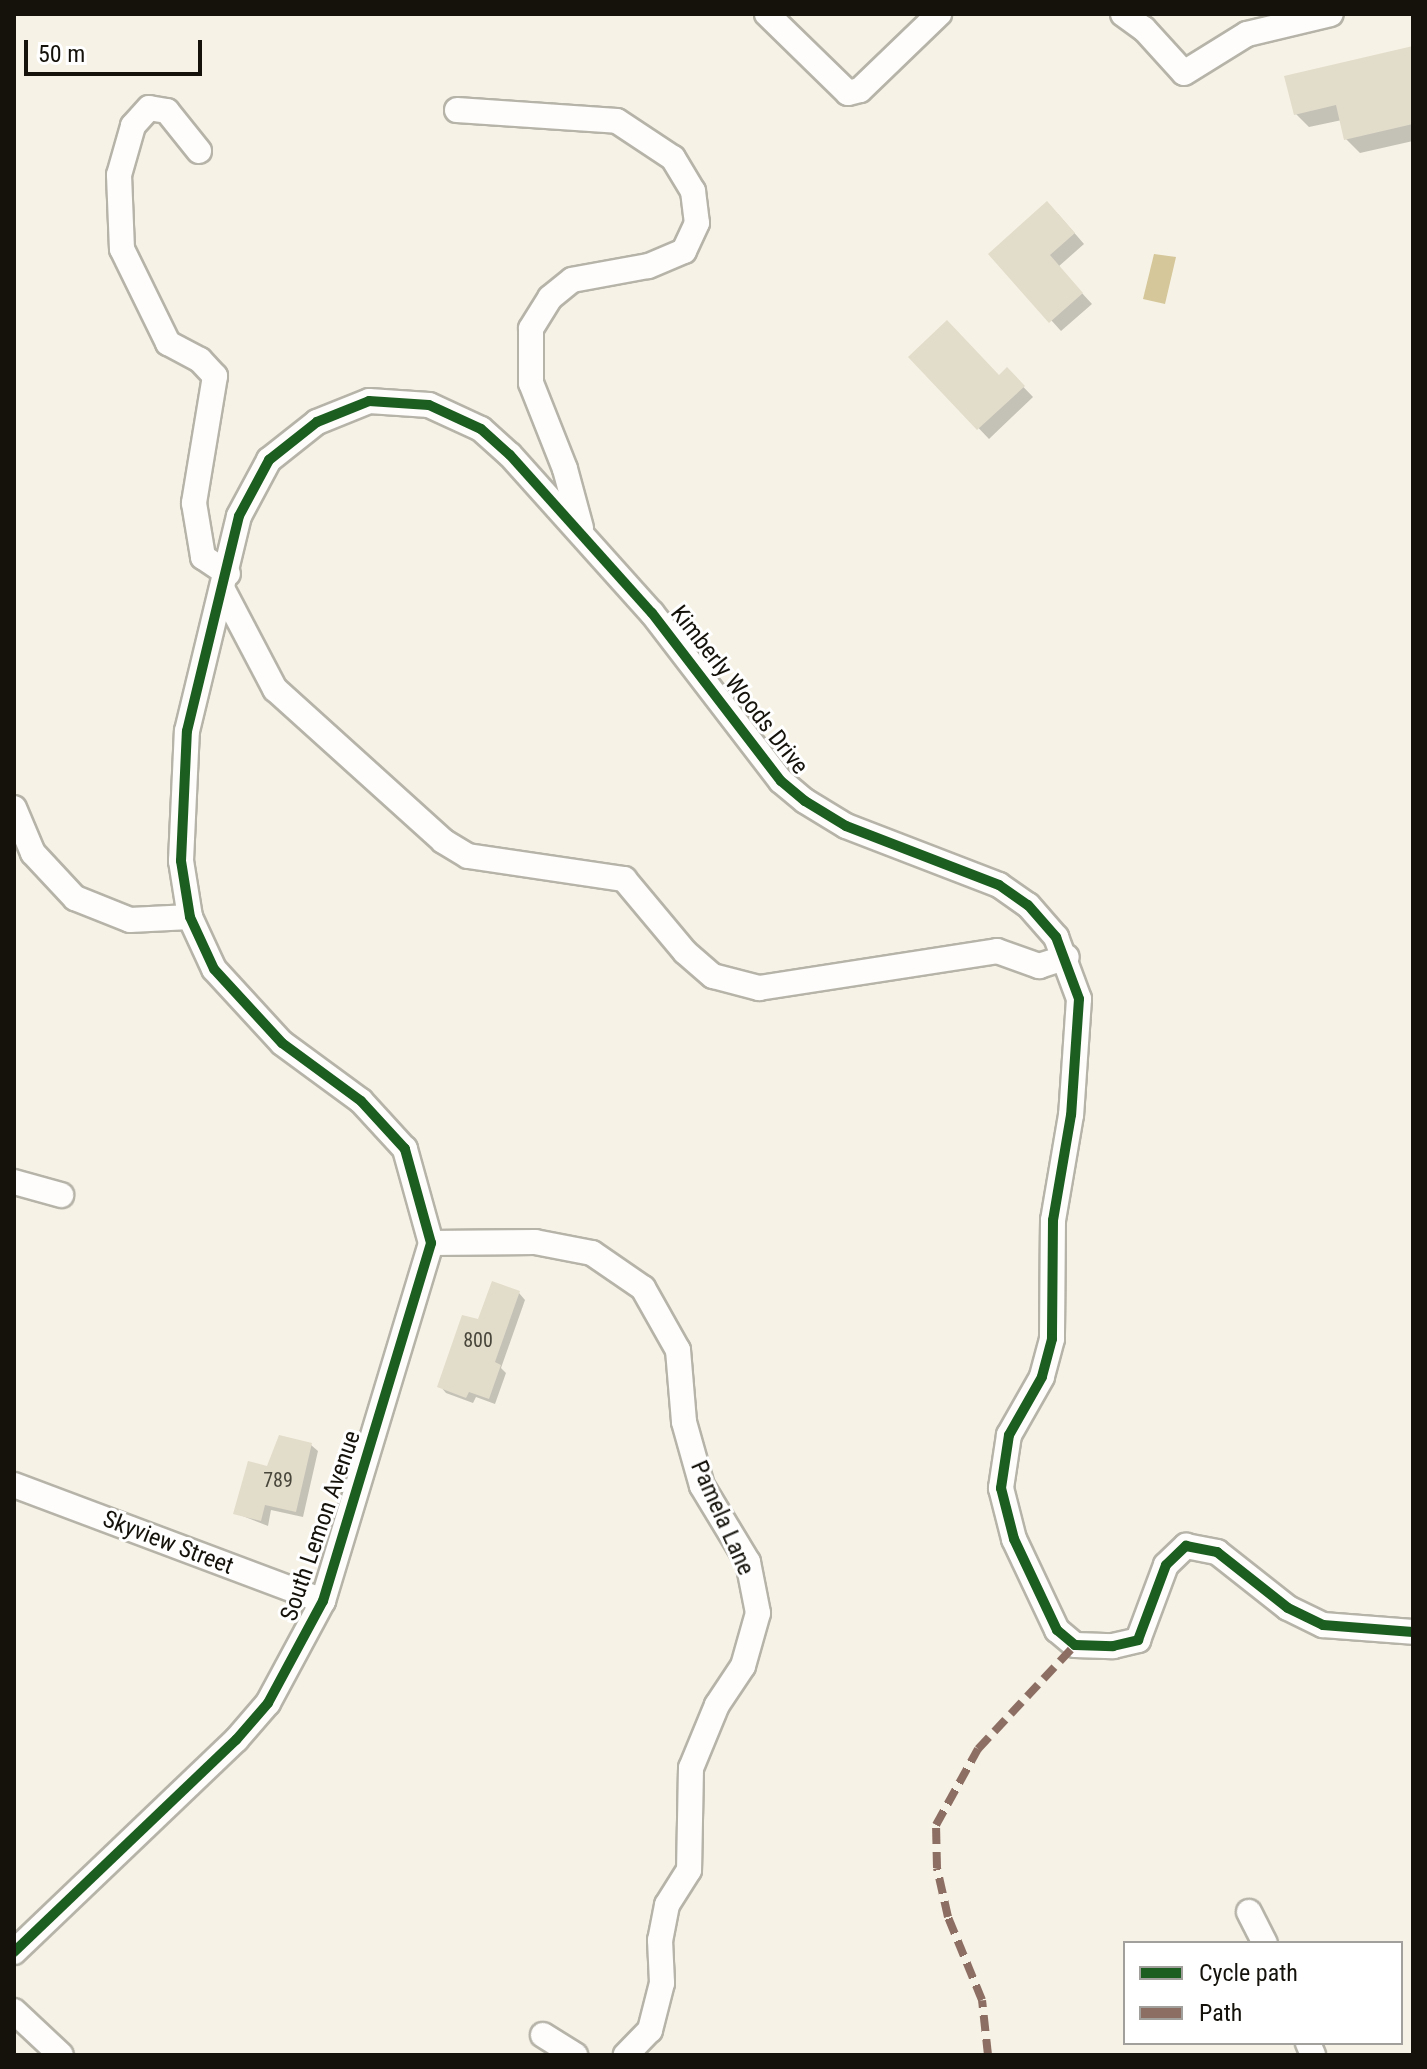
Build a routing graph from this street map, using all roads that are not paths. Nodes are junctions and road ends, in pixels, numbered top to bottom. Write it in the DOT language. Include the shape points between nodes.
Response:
graph roads {
  1 [pos="767,14"];
  2 [pos="939,14"];
  3 [pos="1123,14"];
  4 [pos="1331,14"];
  5 [pos="457,110"];
  6 [pos="199,151"];
  7 [pos="582,534"];
  8 [pos="226,583"];
  9 [pos="14,808"];
  10 [pos="190,917"];
  11 [pos="1067,957"];
  12 [pos="14,1182"];
  13 [pos="61,1195"];
  14 [pos="431,1243"];
  15 [pos="14,1485"];
  16 [pos="323,1601"];
  17 [pos="1413,1632"];
  18 [pos="1249,1912"];
  19 [pos="1264,1941"];
  20 [pos="14,1952"];
  21 [pos="14,2011"];
  22 [pos="543,2035"];
  23 [pos="61,2055"];
  24 [pos="575,2055"];
  25 [pos="626,2055"];
  1 -- 2 [label="street" via="848,93 860,90"];
  3 -- 4 [label="street" via="1184,73 1247,34"];
  5 -- 7 [label="street" via="617,121 673,158 693,191 697,223 684,251 648,266 572,280 550,298 531,329 531,383 565,469"];
  6 -- 8 [label="street" via="167,111 149,108 133,126 119,175 122,249 168,343 200,360 215,376 194,503 203,557"];
  7 -- 8 [label="street, Kimberly Woods Drive" via="481,429 429,405 369,401 317,422 269,460 239,516"];
  7 -- 11 [label="street, Kimberly Woods Drive" via="652,613 781,781 846,826 1010,892 1043,920"];
  8 -- 10 [label="street, Kimberly Woods Drive" via="187,731 181,861"];
  8 -- 11 [label="street" via="275,689 443,841 468,856 624,879 685,952 713,976 759,988 997,951 1039,966"];
  9 -- 10 [label="street" via="33,853 75,898 130,920"];
  10 -- 14 [label="street, Kimberly Woods Drive" via="214,969 247,1008 282,1043 361,1101 405,1149"];
  11 -- 17 [label="street, Kimberly Woods Drive" via="1079,999 1071,1115 1053,1220 1052,1339 1042,1377 1009,1435 1001,1488 1038,1598 1057,1630 1075,1645 1113,1646 1138,1640 1166,1565 1186,1546 1217,1552 1288,1608 1323,1625"];
  12 -- 13 [label="street"];
  14 -- 16 [label="street, South Lemon Avenue"];
  14 -- 25 [label="street, Pamela Lane" via="535,1242 592,1253 643,1288 678,1350 684,1422 702,1486 748,1562 758,1613 743,1666 717,1705 691,1768 689,1870 667,1905 660,1940 662,1983 650,2030"];
  15 -- 16 [label="street, Skyview Street"];
  16 -- 20 [label="street, South Lemon Avenue" via="268,1703 236,1740"];
  18 -- 19 [label="street"];
  21 -- 23 [label="street"];
  22 -- 24 [label="street"];
}
